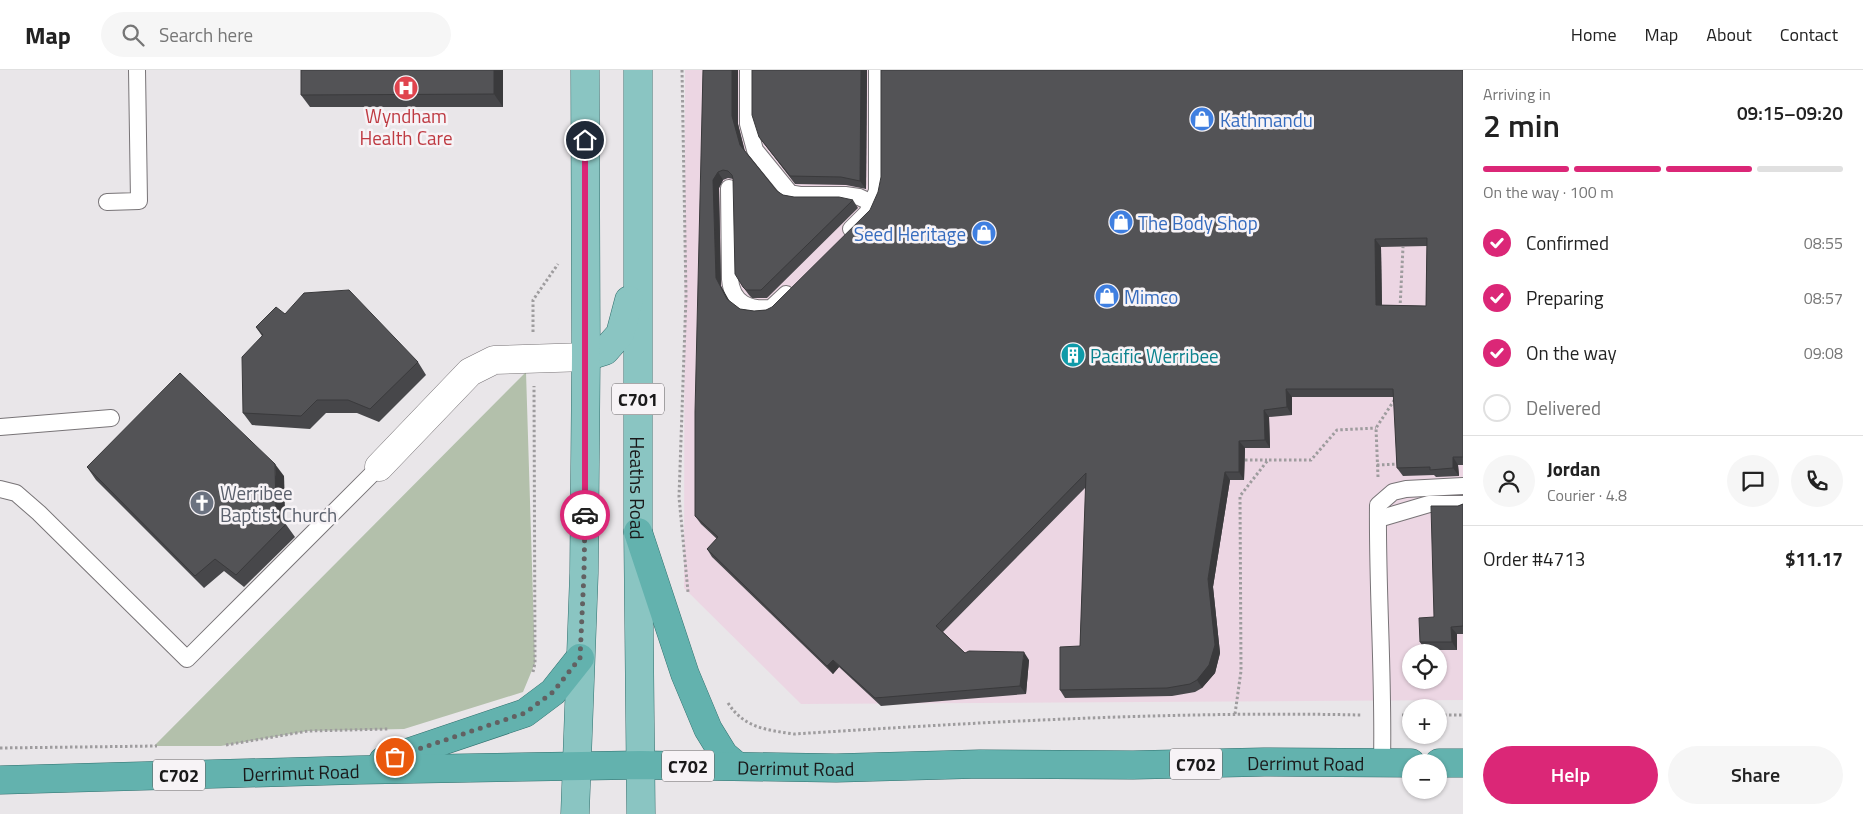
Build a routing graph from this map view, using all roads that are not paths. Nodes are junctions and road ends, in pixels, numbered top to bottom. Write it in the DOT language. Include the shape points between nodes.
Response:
graph roads {
  1 [pos="138,70"];
  2 [pos="585,70"];
  3 [pos="638,70"];
  4 [pos="748,70"];
  5 [pos="877,70"];
  6 [pos="729,188"];
  7 [pos="106,202"];
  8 [pos="872,203"];
  9 [pos="842,238"];
  10 [pos="638,265"];
  11 [pos="794,287"];
  12 [pos="586,357"];
  13 [pos="112,418"];
  14 [pos="0,427"];
  15 [pos="379,467"];
  16 [pos="1463,486"];
  17 [pos="0,489"];
  18 [pos="1463,504"];
  19 [pos="1378,512"];
  20 [pos="638,532"];
  21 [pos="580,658"];
  22 [pos="1463,762"];
  23 [pos="1382,763"];
  24 [pos="1402,763"];
  25 [pos="1447,763"];
  26 [pos="640,764"];
  27 [pos="578,766"];
  28 [pos="737,766"];
  29 [pos="358,770"];
  30 [pos="0,780"];
  31 [pos="575,814"];
  32 [pos="641,814"];
  1 -- 7 [label="lane" via="139,201"];
  2 -- 12 [label="main road, C701"];
  3 -- 10 [label="main road, Heaths Road / C701"];
  4 -- 8 [label="lane" via="748,124 755,150 790,193 845,195"];
  5 -- 8 [label="lane" via="877,191"];
  6 -- 11 [label="lane" via="730,279 735,294 748,307 771,308"];
  8 -- 9 [label="lane" via="867,213"];
  10 -- 12 [label="main road" via="620,334 605,351"];
  10 -- 20 [label="main road, Heaths Road / C701"];
  12 -- 15 [label="street" via="494,360 470,372"];
  12 -- 21 [label="main road, C701"];
  13 -- 14 [label="lane"];
  15 -- 17 [label="lane" via="188,659 39,513 16,493"];
  16 -- 19 [label="lane" via="1393,492"];
  18 -- 19 [label="lane" via="1429,504"];
  19 -- 23 [label="lane"];
  20 -- 26 [label="main road, Heaths Road / C701"];
  20 -- 28 [label="highway" via="685,674 708,729 724,755"];
  21 -- 27 [label="main road, C701"];
  21 -- 29 [label="highway" via="553,692 525,713"];
  22 -- 25 [label="highway"];
  23 -- 24 [label="highway, Derrimut Road / C702"];
  23 -- 28 [label="highway, Derrimut Road / C702"];
  26 -- 27 [label="highway, Derrimut Road / C702"];
  26 -- 28 [label="highway, Derrimut Road / C702"];
  26 -- 32 [label="main road, Heaths Road / C701"];
  27 -- 29 [label="highway, Derrimut Road / C702"];
  27 -- 31 [label="main road, C701"];
  29 -- 30 [label="highway, Derrimut Road / C702"];
}
